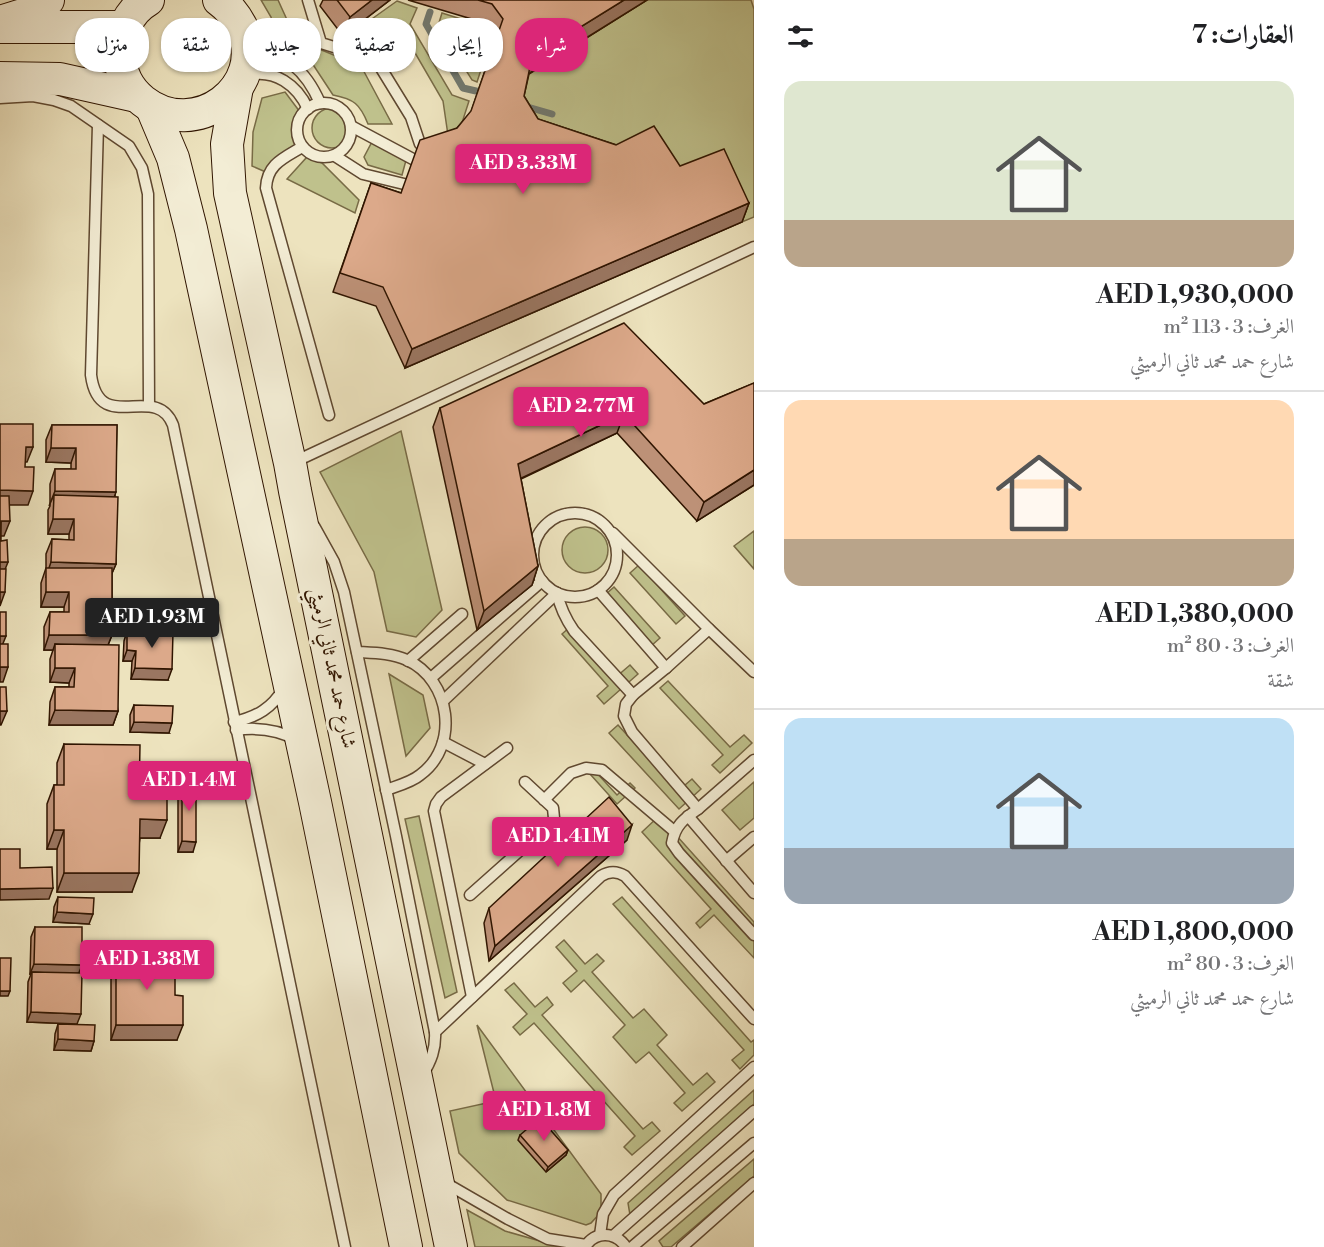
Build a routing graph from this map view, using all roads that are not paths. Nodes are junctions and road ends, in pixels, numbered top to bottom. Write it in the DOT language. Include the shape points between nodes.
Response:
graph roads {
  1 [pos="48,0"];
  2 [pos="219,0"];
  3 [pos="308,0"];
  4 [pos="145,1"];
  5 [pos="130,18"];
  6 [pos="0,22"];
  7 [pos="0,27"];
  8 [pos="75,27"];
  9 [pos="243,31"];
  10 [pos="123,72"];
  11 [pos="244,72"];
  12 [pos="301,72"];
  13 [pos="0,78"];
  14 [pos="239,82"];
  15 [pos="0,98"];
  16 [pos="144,102"];
  17 [pos="320,103"];
  18 [pos="308,109"];
  19 [pos="98,125"];
  20 [pos="351,126"];
  21 [pos="420,144"];
  22 [pos="302,147"];
  23 [pos="335,156"];
  24 [pos="434,170"];
  25 [pos="432,196"];
  26 [pos="754,247"];
  27 [pos="149,406"];
  28 [pos="328,415"];
  29 [pos="293,477"];
  30 [pos="607,526"];
  31 [pos="542,580"];
  32 [pos="598,590"];
  33 [pos="557,593"];
  34 [pos="462,614"];
  35 [pos="709,629"];
  36 [pos="357,652"];
  37 [pos="408,661"];
  38 [pos="666,668"];
  39 [pos="754,672"];
  40 [pos="288,676"];
  41 [pos="430,678"];
  42 [pos="633,695"];
  43 [pos="443,701"];
  44 [pos="235,726"];
  45 [pos="302,742"];
  46 [pos="443,742"];
  47 [pos="507,748"];
  48 [pos="754,760"];
  49 [pos="485,764"];
  50 [pos="525,782"];
  51 [pos="386,790"];
  52 [pos="543,800"];
  53 [pos="698,809"];
  54 [pos="688,816"];
  55 [pos="674,831"];
  56 [pos="754,837"];
  57 [pos="726,861"];
  58 [pos="754,893"];
  59 [pos="470,895"];
  60 [pos="754,935"];
  61 [pos="472,997"];
  62 [pos="754,1019"];
  63 [pos="435,1032"];
  64 [pos="754,1067"];
  65 [pos="418,1084"];
  66 [pos="754,1111"];
  67 [pos="754,1143"];
  68 [pos="437,1178"];
  69 [pos="754,1183"];
  70 [pos="600,1235"];
  71 [pos="613,1236"];
  72 [pos="585,1246"];
  73 [pos="345,1247"];
  74 [pos="406,1247"];
  75 [pos="451,1247"];
  76 [pos="626,1247"];
  77 [pos="632,1247"];
  78 [pos="682,1247"];
  1 -- 6 [label="main road" via="26,14"];
  2 -- 9 [label="main road"];
  3 -- 21 [label="lane" via="321,43 376,60 411,117"];
  4 -- 5 [label="main road"];
  7 -- 8 [label="main road"];
  10 -- 16 [label="main road"];
  11 -- 14 [label="main road, شارع حمد محمد ثاني الرميثي"];
  12 -- 17 [label="lane"];
  13 -- 16 [label="main road" via="60,79"];
  14 -- 16 [label="main road" via="224,102 189,116 170,115"];
  14 -- 18 [label="lane" via="252,74 273,76 299,92"];
  14 -- 29 [label="main road, شارع حمد محمد ثاني الرميثي" via="227,144 230,193"];
  15 -- 19 [label="lane" via="33,96 54,100 71,106"];
  16 -- 40 [label="main road" via="173,158"];
  17 -- 18 [label="lane"];
  17 -- 20 [label="lane" via="344,111"];
  18 -- 22 [label="lane" via="297,129"];
  19 -- 27 [label="lane" via="129,146 142,168 148,194"];
  19 -- 27 [label="lane" via="92,385 96,395 110,406"];
  20 -- 23 [label="lane" via="349,143"];
  20 -- 24 [label="lane"];
  22 -- 23 [label="lane" via="317,157"];
  22 -- 28 [label="lane" via="273,167 266,188"];
  23 -- 25 [label="lane" via="363,174 404,183"];
  26 -- 29 [label="lane"];
  27 -- 44 [label="lane" via="165,412 173,425"];
  29 -- 36 [label="lane" via="334,562"];
  29 -- 65 [label="main road, شارع حمد محمد ثاني الرميثي"];
  30 -- 31 [label="lane" via="586,514 561,515 550,521 541,530 533,553"];
  30 -- 32 [label="lane" via="614,539 616,567"];
  30 -- 35 [label="lane"];
  31 -- 33 [label="lane"];
  31 -- 41 [label="lane"];
  32 -- 33 [label="lane" via="578,597"];
  32 -- 38 [label="lane"];
  33 -- 42 [label="lane" via="574,631"];
  33 -- 43 [label="lane"];
  34 -- 37 [label="lane"];
  35 -- 38 [label="lane"];
  35 -- 39 [label="lane"];
  36 -- 37 [label="lane" via="391,654"];
  36 -- 51 [label="lane"];
  37 -- 41 [label="lane"];
  38 -- 42 [label="lane"];
  40 -- 44 [label="lane" via="270,707"];
  40 -- 45 [label="main road"];
  41 -- 43 [label="lane"];
  42 -- 53 [label="lane" via="624,716 632,732"];
  43 -- 46 [label="lane"];
  44 -- 45 [label="lane" via="278,731"];
  44 -- 73 [label="lane"];
  45 -- 74 [label="main road"];
  46 -- 49 [label="lane"];
  46 -- 51 [label="lane" via="434,761 420,776"];
  47 -- 49 [label="lane"];
  48 -- 53 [label="lane"];
  49 -- 61 [label="lane" via="441,797 434,810"];
  50 -- 52 [label="lane"];
  51 -- 63 [label="lane"];
  52 -- 55 [label="lane" via="571,773 586,768 602,770"];
  52 -- 59 [label="lane" via="553,808 552,822"];
  53 -- 54 [label="lane"];
  54 -- 55 [label="lane"];
  54 -- 57 [label="lane"];
  55 -- 60 [label="lane" via="672,843 679,853"];
  56 -- 57 [label="lane"];
  57 -- 58 [label="lane"];
  61 -- 62 [label="lane" via="601,876 616,872 629,880"];
  61 -- 63 [label="lane"];
  63 -- 65 [label="lane" via="433,1053"];
  64 -- 70 [label="lane" via="614,1195 603,1214"];
  65 -- 68 [label="main road, شارع حمد محمد ثاني الرميثي"];
  66 -- 71 [label="lane"];
  67 -- 77 [label="lane"];
  68 -- 72 [label="lane" via="548,1239"];
  68 -- 75 [label="main road, شارع حمد محمد ثاني الرميثي"];
  69 -- 78 [label="lane"];
  70 -- 71 [label="lane"];
  70 -- 72 [label="lane"];
  71 -- 76 [label="lane"];
}
